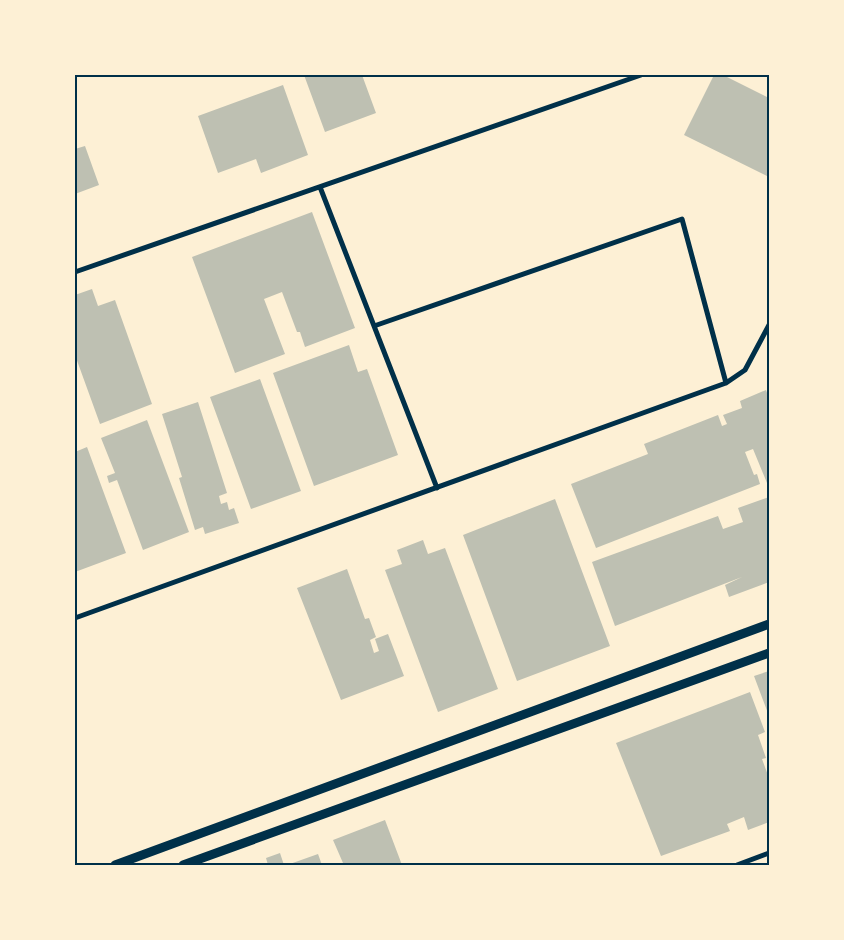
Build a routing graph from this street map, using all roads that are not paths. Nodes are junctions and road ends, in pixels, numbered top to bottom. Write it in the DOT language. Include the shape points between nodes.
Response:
graph roads {
  1 [pos="641,75"];
  2 [pos="320,187"];
  3 [pos="75,272"];
  4 [pos="769,325"];
  5 [pos="374,326"];
  6 [pos="726,383"];
  7 [pos="437,488"];
  8 [pos="75,618"];
  9 [pos="769,624"];
  10 [pos="769,652"];
  11 [pos="769,853"];
  12 [pos="115,865"];
  13 [pos="183,865"];
  14 [pos="737,865"];
  1 -- 2 [label="street"];
  2 -- 3 [label="street"];
  2 -- 5 [label="street"];
  4 -- 6 [label="street" via="744,370"];
  5 -- 6 [label="street" via="682,219"];
  5 -- 7 [label="street"];
  6 -- 7 [label="street"];
  7 -- 8 [label="street"];
  9 -- 12 [label="main road"];
  10 -- 13 [label="main road"];
  11 -- 14 [label="street"];
}
